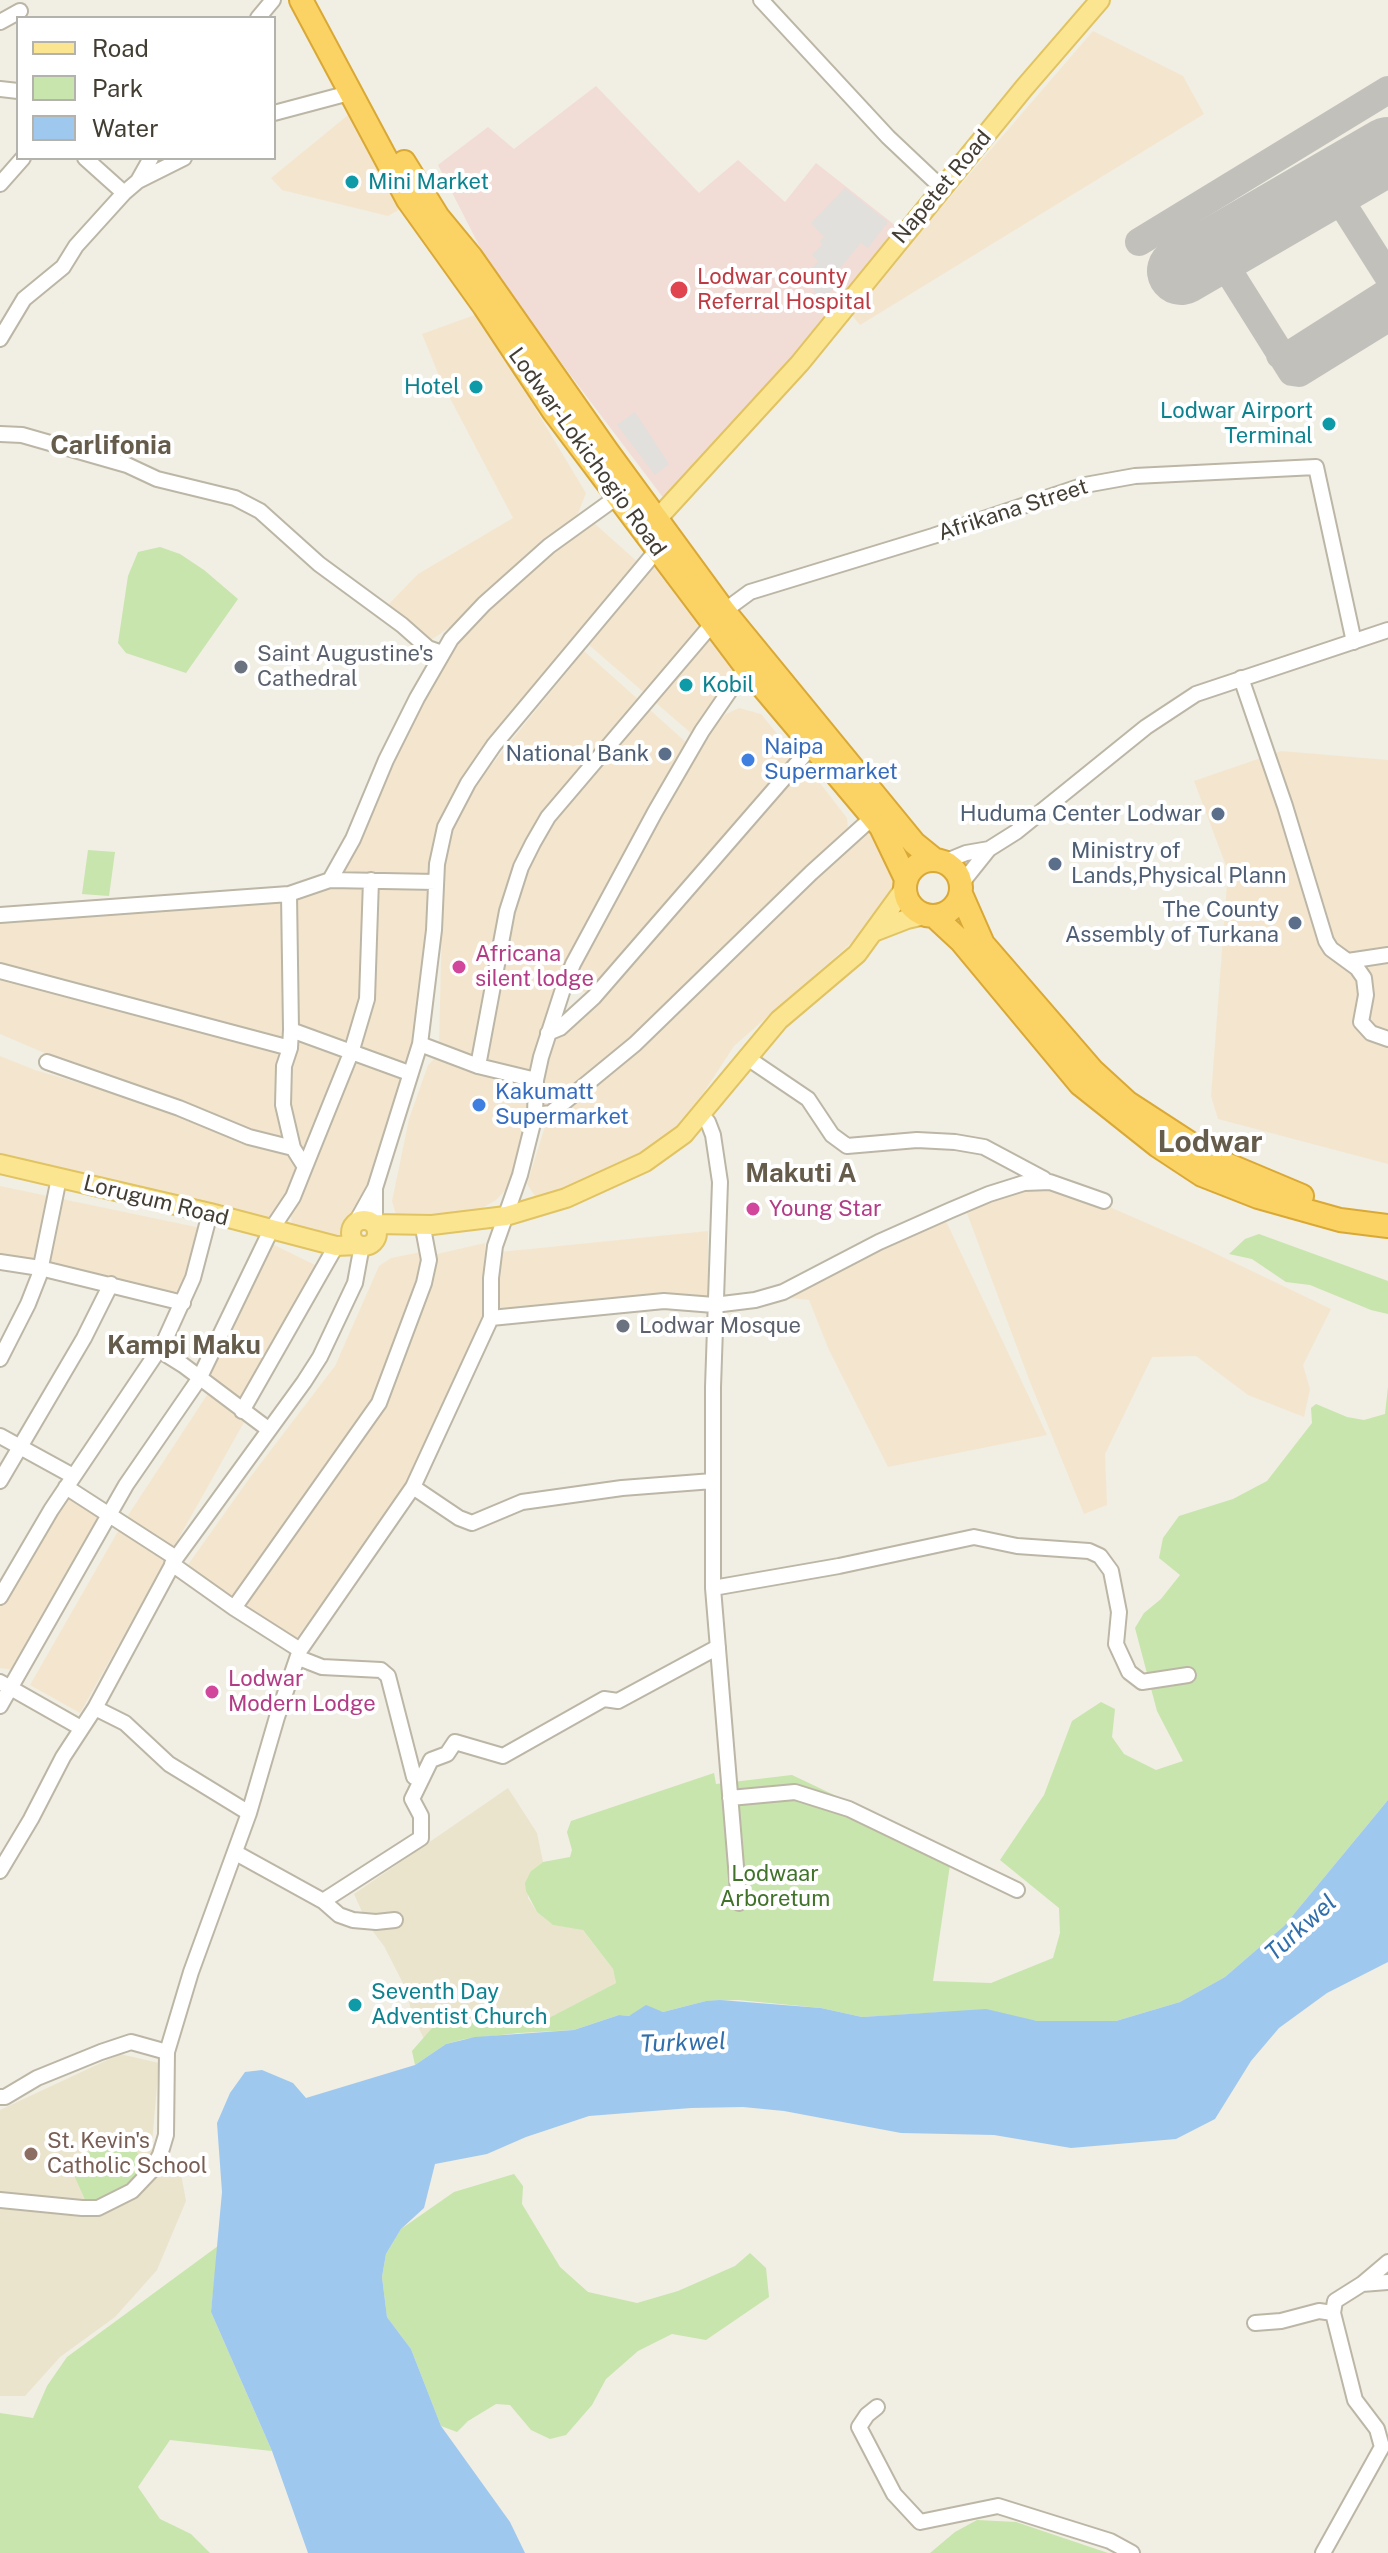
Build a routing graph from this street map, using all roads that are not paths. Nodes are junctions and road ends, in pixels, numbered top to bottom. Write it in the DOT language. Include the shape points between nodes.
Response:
graph roads {
  1 [pos="273,0"];
  2 [pos="301,0"];
  3 [pos="312,0"];
  4 [pos="761,0"];
  5 [pos="1100,0"];
  6 [pos="20,11"];
  7 [pos="260,16"];
  8 [pos="0,22"];
  9 [pos="353,92"];
  10 [pos="276,112"];
  11 [pos="21,160"];
  12 [pos="87,160"];
  13 [pos="150,160"];
  14 [pos="180,160"];
  15 [pos="138,181"];
  16 [pos="0,184"];
  17 [pos="942,188"];
  18 [pos="124,193"];
  19 [pos="0,339"];
  20 [pos="0,434"];
  21 [pos="617,497"];
  22 [pos="658,518"];
  23 [pos="657,550"];
  24 [pos="719,617"];
  25 [pos="1388,630"];
  26 [pos="1354,642"];
  27 [pos="442,653"];
  28 [pos="746,667"];
  29 [pos="1241,678"];
  30 [pos="812,746"];
  31 [pos="873,817"];
  32 [pos="989,849"];
  33 [pos="940,861"];
  34 [pos="330,880"];
  35 [pos="371,880"];
  36 [pos="436,882"];
  37 [pos="905,884"];
  38 [pos="961,889"];
  39 [pos="289,894"];
  40 [pos="0,915"];
  41 [pos="930,916"];
  42 [pos="876,931"];
  43 [pos="1388,955"];
  44 [pos="1348,961"];
  45 [pos="0,971"];
  46 [pos="291,1030"];
  47 [pos="548,1033"];
  48 [pos="1388,1039"];
  49 [pos="420,1044"];
  50 [pos="290,1048"];
  51 [pos="351,1053"];
  52 [pos="746,1057"];
  53 [pos="47,1062"];
  54 [pos="478,1066"];
  55 [pos="409,1073"];
  56 [pos="536,1080"];
  57 [pos="535,1115"];
  58 [pos="701,1115"];
  59 [pos="293,1148"];
  60 [pos="0,1164"];
  61 [pos="305,1167"];
  62 [pos="59,1178"];
  63 [pos="1050,1182"];
  64 [pos="375,1188"];
  65 [pos="1104,1201"];
  66 [pos="210,1213"];
  67 [pos="506,1216"];
  68 [pos="1388,1223"];
  69 [pos="375,1224"];
  70 [pos="427,1226"];
  71 [pos="271,1230"];
  72 [pos="359,1237"];
  73 [pos="312,1239"];
  74 [pos="336,1246"];
  75 [pos="0,1262"];
  76 [pos="40,1268"];
  77 [pos="111,1284"];
  78 [pos="183,1303"];
  79 [pos="714,1305"];
  80 [pos="491,1318"];
  81 [pos="159,1350"];
  82 [pos="0,1359"];
  83 [pos="199,1379"];
  84 [pos="242,1411"];
  85 [pos="268,1429"];
  86 [pos="0,1436"];
  87 [pos="21,1447"];
  88 [pos="0,1481"];
  89 [pos="713,1481"];
  90 [pos="70,1482"];
  91 [pos="413,1487"];
  92 [pos="108,1516"];
  93 [pos="174,1561"];
  94 [pos="713,1588"];
  95 [pos="0,1597"];
  96 [pos="234,1608"];
  97 [pos="718,1647"];
  98 [pos="300,1654"];
  99 [pos="1188,1675"];
  100 [pos="5,1684"];
  101 [pos="0,1706"];
  102 [pos="95,1708"];
  103 [pos="81,1728"];
  104 [pos="414,1777"];
  105 [pos="730,1798"];
  106 [pos="249,1813"];
  107 [pos="236,1853"];
  108 [pos="0,1871"];
  109 [pos="1017,1890"];
  110 [pos="323,1901"];
  111 [pos="739,1903"];
  112 [pos="395,1920"];
  113 [pos="167,2052"];
  114 [pos="0,2097"];
  115 [pos="0,2200"];
  116 [pos="1388,2262"];
  117 [pos="1388,2282"];
  118 [pos="1362,2284"];
  119 [pos="1333,2313"];
  120 [pos="1255,2323"];
  121 [pos="877,2407"];
  122 [pos="1384,2437"];
  123 [pos="1132,2553"];
  124 [pos="1323,2553"];
  1 -- 7 [label="street"];
  2 -- 9 [label="highway, Lodwar-Lokichogio Road"];
  3 -- 22 [label="highway, Lodwar-Lokichogio Road" via="438,217"];
  4 -- 17 [label="street"];
  5 -- 17 [label="main road, Napetet Road"];
  6 -- 8 [label="street"];
  9 -- 10 [label="street"];
  9 -- 21 [label="highway, Lodwar-Lokichogio Road" via="408,200"];
  11 -- 16 [label="street"];
  12 -- 18 [label="street"];
  13 -- 15 [label="street"];
  14 -- 15 [label="street"];
  15 -- 18 [label="street"];
  17 -- 22 [label="main road, Napetet Road" via="800,363"];
  18 -- 19 [label="street" via="63,267 24,299"];
  20 -- 27 [label="street" via="22,435 235,498 260,511 319,564 428,648"];
  21 -- 23 [label="highway, Lodwar-Lokichogio Road"];
  21 -- 27 [label="street" via="513,578 463,624"];
  22 -- 24 [label="highway, Lodwar-Lokichogio Road"];
  23 -- 24 [label="highway, Lodwar-Lokichogio Road"];
  23 -- 36 [label="street" via="480,764 445,827"];
  24 -- 26 [label="street, Afrikana Street" via="750,592 1085,485 1135,476 1316,467"];
  24 -- 28 [label="highway, Lodwar-Lokichogio Road"];
  24 -- 33 [label="highway, Lodwar-Lokichogio Road" via="914,843"];
  24 -- 54 [label="street, Afrikana Street" via="548,817 533,843 507,911"];
  25 -- 26 [label="street"];
  26 -- 29 [label="street"];
  27 -- 34 [label="street"];
  28 -- 30 [label="highway, Lodwar-Lokichogio Road"];
  28 -- 47 [label="street" via="702,731 599,915 573,964"];
  29 -- 32 [label="street" via="1174,707"];
  29 -- 44 [label="street" via="1326,941"];
  30 -- 31 [label="highway, Lodwar-Lokichogio Road"];
  30 -- 47 [label="street" via="594,997"];
  31 -- 37 [label="highway, Lodwar-Lokichogio Road"];
  31 -- 57 [label="street" via="635,1044 551,1113"];
  32 -- 33 [label="street"];
  32 -- 38 [label="street"];
  33 -- 37 [label="highway" via="917,865"];
  33 -- 38 [label="highway" via="952,868"];
  34 -- 35 [label="street"];
  34 -- 39 [label="street"];
  35 -- 36 [label="street"];
  35 -- 51 [label="street" via="367,999"];
  36 -- 49 [label="street"];
  37 -- 41 [label="highway" via="910,905"];
  37 -- 42 [label="main road"];
  38 -- 41 [label="highway" via="951,910"];
  38 -- 68 [label="highway" via="983,944 1092,1070 1128,1103 1214,1159 1278,1187"];
  39 -- 40 [label="street"];
  39 -- 46 [label="street"];
  41 -- 42 [label="main road"];
  41 -- 68 [label="highway" via="961,941 1080,1084 1158,1146 1202,1175 1258,1197 1340,1220"];
  42 -- 52 [label="main road"];
  43 -- 44 [label="street"];
  44 -- 48 [label="street" via="1366,983 1361,1022"];
  45 -- 50 [label="street"];
  46 -- 50 [label="street"];
  46 -- 51 [label="street"];
  47 -- 56 [label="street"];
  49 -- 54 [label="street"];
  49 -- 55 [label="street"];
  50 -- 59 [label="street" via="283,1105"];
  51 -- 55 [label="street"];
  51 -- 61 [label="street"];
  52 -- 58 [label="main road"];
  52 -- 63 [label="street" via="808,1099 832,1135 847,1146 917,1140 970,1144"];
  53 -- 59 [label="street" via="249,1137"];
  54 -- 56 [label="street"];
  55 -- 64 [label="street"];
  56 -- 57 [label="street"];
  57 -- 67 [label="street"];
  58 -- 67 [label="main road" via="669,1146 635,1167 566,1198"];
  58 -- 79 [label="street" via="711,1129 719,1166"];
  59 -- 61 [label="street"];
  60 -- 62 [label="main road, Lorugum Road"];
  61 -- 71 [label="street"];
  62 -- 66 [label="main road, Lorugum Road"];
  62 -- 76 [label="street"];
  63 -- 65 [label="street"];
  63 -- 79 [label="street" via="1024,1183 989,1194 783,1292"];
  64 -- 69 [label="street"];
  64 -- 72 [label="street"];
  66 -- 71 [label="main road, Lorugum Road"];
  66 -- 78 [label="street"];
  67 -- 70 [label="main road"];
  67 -- 80 [label="street" via="495,1246"];
  69 -- 70 [label="main road"];
  69 -- 72 [label="main road" via="367,1220"];
  70 -- 72 [label="main road"];
  70 -- 96 [label="street" via="424,1283 379,1403"];
  71 -- 73 [label="main road, Lorugum Road"];
  71 -- 83 [label="street"];
  72 -- 73 [label="main road"];
  72 -- 74 [label="main road, Lorugum Road"];
  72 -- 85 [label="street" via="355,1283 332,1336"];
  73 -- 74 [label="main road, Lorugum Road"];
  74 -- 84 [label="street"];
  75 -- 76 [label="street"];
  76 -- 77 [label="street"];
  76 -- 82 [label="street"];
  77 -- 78 [label="street"];
  77 -- 87 [label="street"];
  78 -- 81 [label="street"];
  79 -- 80 [label="street" via="664,1301"];
  79 -- 89 [label="street"];
  80 -- 91 [label="street"];
  81 -- 83 [label="street"];
  81 -- 90 [label="street"];
  83 -- 84 [label="street"];
  83 -- 92 [label="street"];
  84 -- 85 [label="street"];
  85 -- 93 [label="street"];
  86 -- 87 [label="street"];
  87 -- 88 [label="street"];
  87 -- 90 [label="street"];
  89 -- 91 [label="street" via="522,1502 472,1523"];
  89 -- 94 [label="street"];
  90 -- 92 [label="street"];
  90 -- 95 [label="street"];
  91 -- 98 [label="street"];
  92 -- 93 [label="street"];
  92 -- 100 [label="street"];
  93 -- 96 [label="street"];
  93 -- 102 [label="street"];
  94 -- 97 [label="street"];
  94 -- 99 [label="street" via="974,1537 1089,1551 1111,1571 1119,1612 1116,1644 1129,1672 1142,1682"];
  96 -- 98 [label="street"];
  97 -- 105 [label="street"];
  97 -- 110 [label="street" via="618,1701 604,1699 503,1756 455,1742 447,1754 431,1760 412,1799 421,1816 421,1838"];
  98 -- 104 [label="street" via="322,1667 381,1670 388,1676"];
  98 -- 106 [label="street"];
  100 -- 101 [label="street"];
  100 -- 103 [label="street"];
  102 -- 103 [label="street"];
  102 -- 106 [label="street" via="125,1723 169,1764"];
  103 -- 108 [label="street"];
  105 -- 109 [label="street" via="795,1792 849,1809"];
  105 -- 111 [label="street"];
  106 -- 107 [label="street"];
  107 -- 110 [label="street"];
  107 -- 113 [label="street"];
  110 -- 112 [label="street" via="353,1920"];
  113 -- 114 [label="street" via="131,2042"];
  113 -- 115 [label="street" via="166,2135 151,2171 132,2191 98,2208"];
  116 -- 118 [label="street"];
  117 -- 118 [label="street"];
  118 -- 119 [label="street" via="1335,2301"];
  119 -- 120 [label="street"];
  119 -- 122 [label="street" via="1355,2400"];
  121 -- 123 [label="street" via="859,2427 894,2494 920,2522 998,2506 1110,2541"];
  122 -- 124 [label="street"];
}
